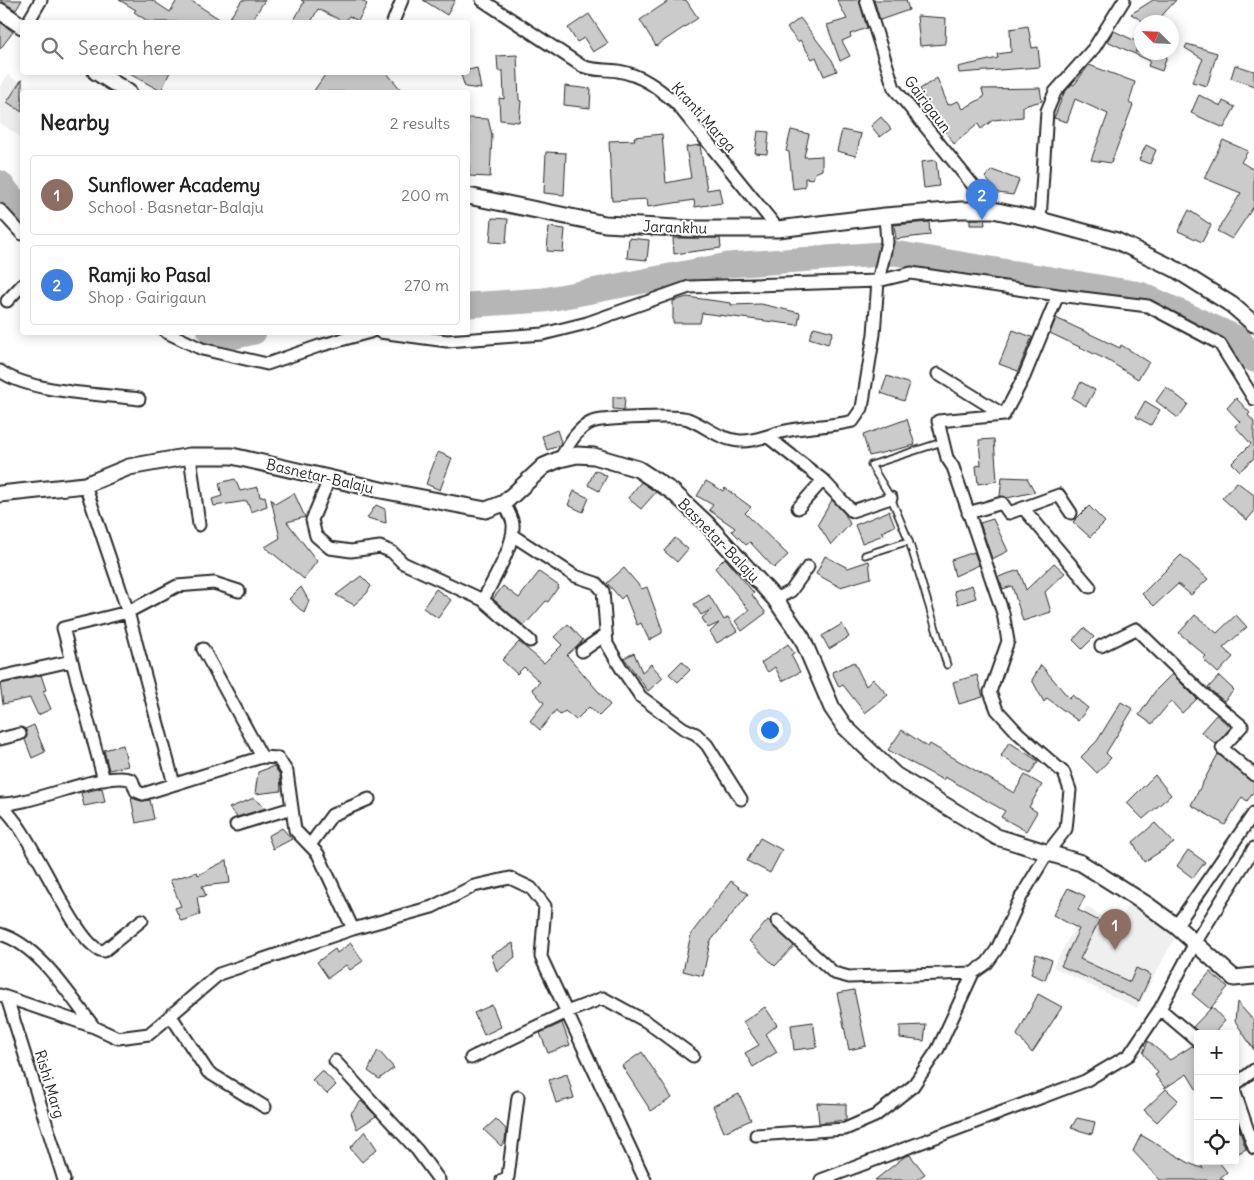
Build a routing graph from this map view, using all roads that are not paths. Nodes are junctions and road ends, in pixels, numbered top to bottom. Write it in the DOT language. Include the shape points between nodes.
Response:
graph roads {
  1 [pos="41,0"];
  2 [pos="402,0"];
  3 [pos="482,0"];
  4 [pos="866,0"];
  5 [pos="1124,0"];
  6 [pos="0,10"];
  7 [pos="29,20"];
  8 [pos="394,20"];
  9 [pos="20,25"];
  10 [pos="101,75"];
  11 [pos="125,90"];
  12 [pos="470,196"];
  13 [pos="0,210"];
  14 [pos="993,210"];
  15 [pos="884,216"];
  16 [pos="1040,220"];
  17 [pos="778,229"];
  18 [pos="20,232"];
  19 [pos="878,281"];
  20 [pos="20,287"];
  21 [pos="1058,295"];
  22 [pos="8,301"];
  23 [pos="1254,324"];
  24 [pos="173,335"];
  25 [pos="359,335"];
  26 [pos="402,335"];
  27 [pos="0,371"];
  28 [pos="938,374"];
  29 [pos="139,399"];
  30 [pos="1254,399"];
  31 [pos="1004,415"];
  32 [pos="768,437"];
  33 [pos="942,442"];
  34 [pos="190,456"];
  35 [pos="560,459"];
  36 [pos="330,477"];
  37 [pos="823,480"];
  38 [pos="85,485"];
  39 [pos="0,494"];
  40 [pos="891,498"];
  41 [pos="504,503"];
  42 [pos="798,508"];
  43 [pos="1024,509"];
  44 [pos="968,513"];
  45 [pos="1071,513"];
  46 [pos="199,525"];
  47 [pos="512,535"];
  48 [pos="909,542"];
  49 [pos="865,555"];
  50 [pos="808,567"];
  51 [pos="1090,586"];
  52 [pos="239,592"];
  53 [pos="775,599"];
  54 [pos="483,600"];
  55 [pos="128,612"];
  56 [pos="605,635"];
  57 [pos="530,641"];
  58 [pos="1101,646"];
  59 [pos="203,649"];
  60 [pos="582,651"];
  61 [pos="71,661"];
  62 [pos="948,665"];
  63 [pos="0,677"];
  64 [pos="20,734"];
  65 [pos="0,739"];
  66 [pos="262,757"];
  67 [pos="1254,775"];
  68 [pos="104,780"];
  69 [pos="174,784"];
  70 [pos="369,799"];
  71 [pos="741,799"];
  72 [pos="0,805"];
  73 [pos="292,808"];
  74 [pos="1254,813"];
  75 [pos="236,826"];
  76 [pos="310,845"];
  77 [pos="1254,848"];
  78 [pos="1048,852"];
  79 [pos="142,920"];
  80 [pos="777,922"];
  81 [pos="1176,926"];
  82 [pos="352,929"];
  83 [pos="0,934"];
  84 [pos="1195,943"];
  85 [pos="973,973"];
  86 [pos="1254,976"];
  87 [pos="4,997"];
  88 [pos="1160,1009"];
  89 [pos="567,1012"];
  90 [pos="171,1016"];
  91 [pos="94,1026"];
  92 [pos="1194,1038"];
  93 [pos="693,1056"];
  94 [pos="471,1058"];
  95 [pos="335,1061"];
  96 [pos="1254,1070"];
  97 [pos="1239,1083"];
  98 [pos="518,1097"];
  99 [pos="1239,1104"];
  100 [pos="265,1107"];
  101 [pos="756,1135"];
  102 [pos="1254,1148"];
  103 [pos="508,1179"];
  104 [pos="64,1180"];
  105 [pos="439,1180"];
  106 [pos="645,1180"];
  107 [pos="821,1180"];
  1 -- 7 [label="street"];
  2 -- 8 [label="street"];
  3 -- 17 [label="street, Kranti Marga" via="582,66 632,75 657,87 676,103"];
  4 -- 14 [label="street, Gairigaun" via="894,88"];
  5 -- 16 [label="street" via="1094,48 1056,92 1047,110"];
  6 -- 9 [label="street"];
  10 -- 11 [label="street"];
  12 -- 17 [label="street, Jarankhu" via="605,224"];
  13 -- 18 [label="street"];
  14 -- 15 [label="street, Jarankhu"];
  14 -- 16 [label="street, Jarankhu"];
  15 -- 17 [label="street, Jarankhu"];
  15 -- 19 [label="street" via="887,242"];
  16 -- 23 [label="street, Jarankhu" via="1117,241 1176,269"];
  19 -- 21 [label="street" via="911,273"];
  19 -- 26 [label="street" via="689,287 587,323 543,334 447,341"];
  19 -- 32 [label="street" via="874,334 858,416 853,421"];
  20 -- 22 [label="street"];
  21 -- 30 [label="street" via="1148,306 1220,344"];
  21 -- 31 [label="street" via="1024,377"];
  24 -- 25 [label="street" via="202,348 267,364"];
  27 -- 29 [label="street" via="12,379 43,387"];
  28 -- 31 [label="street"];
  31 -- 33 [label="street" via="938,421"];
  32 -- 35 [label="street" via="741,442 717,435 686,418 592,422 575,436"];
  32 -- 37 [label="street"];
  33 -- 40 [label="lane" via="871,465"];
  33 -- 44 [label="street"];
  34 -- 36 [label="street, Basnetar-Balaju" via="232,456"];
  34 -- 38 [label="street, Basnetar-Balaju" via="129,467"];
  34 -- 46 [label="street"];
  35 -- 41 [label="street, Basnetar-Balaju" via="544,466"];
  35 -- 53 [label="street, Basnetar-Balaju" via="594,456 638,469 673,492 707,524"];
  36 -- 41 [label="street, Basnetar-Balaju" via="476,510"];
  36 -- 54 [label="street" via="312,520 316,536 330,548 351,551 380,547 392,552 403,563"];
  37 -- 40 [label="street" via="852,511"];
  37 -- 42 [label="street"];
  38 -- 39 [label="street, Basnetar-Balaju"];
  38 -- 55 [label="street"];
  40 -- 48 [label="lane"];
  41 -- 47 [label="street" via="513,524"];
  43 -- 44 [label="street" via="1009,513 1002,504"];
  43 -- 45 [label="street" via="1059,495"];
  43 -- 51 [label="street"];
  44 -- 78 [label="street" via="1003,613 1008,641 990,692 996,710 1064,773 1070,790 1066,829"];
  47 -- 54 [label="street"];
  47 -- 56 [label="street" via="575,576 596,583 603,591 607,617"];
  48 -- 49 [label="lane"];
  48 -- 62 [label="lane"];
  50 -- 53 [label="street" via="791,591"];
  52 -- 55 [label="street" via="214,583 177,586"];
  53 -- 78 [label="street, Basnetar-Balaju" via="802,638 832,708 844,727 895,776 997,837"];
  54 -- 57 [label="street"];
  55 -- 61 [label="street" via="62,628"];
  55 -- 69 [label="street"];
  56 -- 60 [label="street"];
  56 -- 71 [label="street" via="607,644 640,697 682,728 696,734"];
  58 -- 67 [label="street" via="1136,629 1202,693 1242,726 1222,748"];
  59 -- 66 [label="street"];
  61 -- 63 [label="street"];
  61 -- 68 [label="street"];
  64 -- 65 [label="street"];
  66 -- 69 [label="street"];
  66 -- 73 [label="street" via="278,758 287,772"];
  68 -- 69 [label="street" via="128,778 136,792 143,794"];
  68 -- 72 [label="street"];
  70 -- 76 [label="street" via="332,815"];
  72 -- 79 [label="street" via="18,826 75,924 96,949 104,952"];
  73 -- 75 [label="street"];
  73 -- 76 [label="street" via="295,830"];
  74 -- 81 [label="street"];
  76 -- 82 [label="street" via="318,854"];
  77 -- 84 [label="street"];
  78 -- 81 [label="street, Basnetar-Balaju" via="1081,863"];
  78 -- 85 [label="street" via="1021,897 997,949 987,963"];
  80 -- 85 [label="street" via="834,973 849,978"];
  81 -- 84 [label="street, Basnetar-Balaju"];
  82 -- 89 [label="street" via="432,907 474,886 510,878 531,888 544,906 541,957"];
  82 -- 90 [label="street" via="219,974"];
  83 -- 91 [label="street" via="13,938 45,964"];
  84 -- 86 [label="street, Basnetar-Balaju" via="1234,978"];
  84 -- 88 [label="street"];
  85 -- 101 [label="street" via="938,1049 913,1086 875,1116 845,1130"];
  87 -- 91 [label="street"];
  87 -- 104 [label="street, Rishi Marg"];
  88 -- 92 [label="street"];
  88 -- 107 [label="street" via="1129,1055 1085,1081"];
  89 -- 93 [label="street" via="603,998 646,1022"];
  89 -- 94 [label="street"];
  89 -- 106 [label="street"];
  90 -- 91 [label="street" via="149,1034 118,1038"];
  90 -- 100 [label="street" via="208,1072"];
  95 -- 105 [label="street" via="417,1150"];
  96 -- 97 [label="street"];
  98 -- 103 [label="street"];
  99 -- 102 [label="street"];
}
